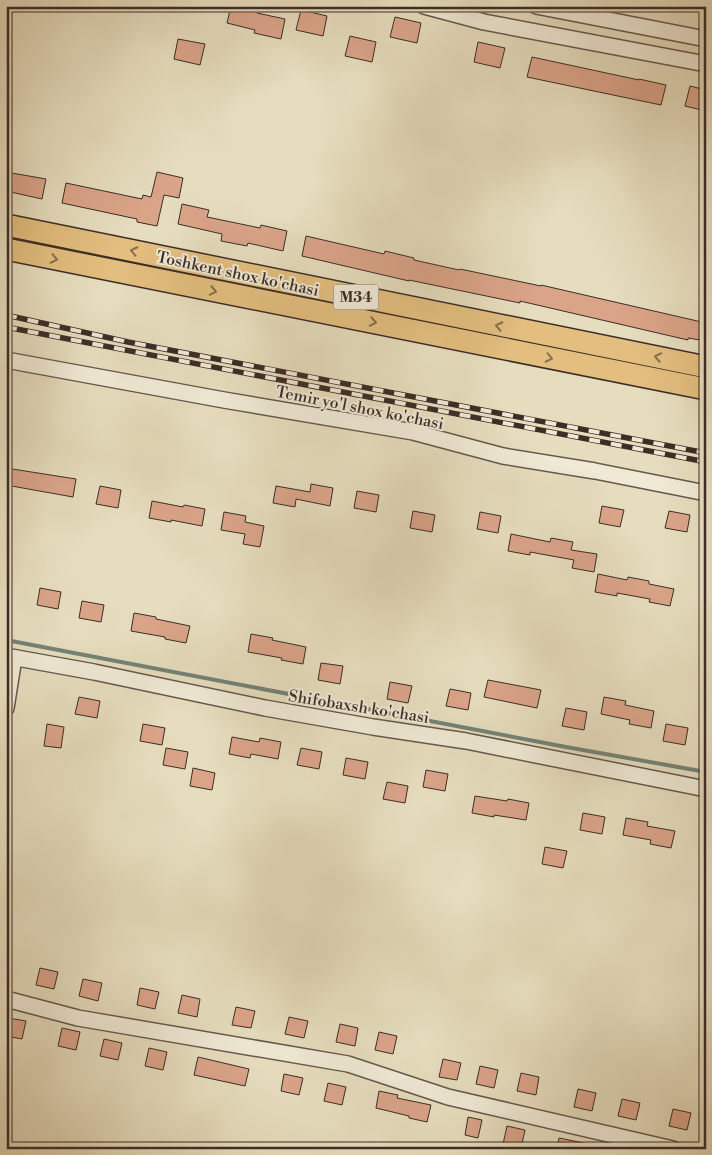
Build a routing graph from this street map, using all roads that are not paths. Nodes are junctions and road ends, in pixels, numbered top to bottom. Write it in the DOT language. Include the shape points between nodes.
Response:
graph roads {
  1 [pos="424,6"];
  2 [pos="536,6"];
  3 [pos="706,39"];
  4 [pos="706,64"];
  5 [pos="6,226"];
  6 [pos="6,249"];
  7 [pos="6,360"];
  8 [pos="706,367"];
  9 [pos="706,389"];
  10 [pos="706,493"];
  11 [pos="10,657"];
  12 [pos="6,708"];
  13 [pos="706,789"];
  14 [pos="6,999"];
  15 [pos="673,1149"];
  1 -- 4 [label="street" via="484,22"];
  2 -- 3 [label="street"];
  8 -- 5 [label="highway, Toshkent shox ko'chasi / M34, one-way"];
  6 -- 9 [label="highway, Toshkent shox ko'chasi / M34, one-way"];
  7 -- 10 [label="street, Temir yo'l shox ko'chasi" via="413,432 503,456"];
  11 -- 12 [label="street"];
  11 -- 13 [label="street, Shifobaxsh ko'chasi" via="265,708 466,741"];
  14 -- 15 [label="street" via="78,1018 348,1064 448,1097"];
}
